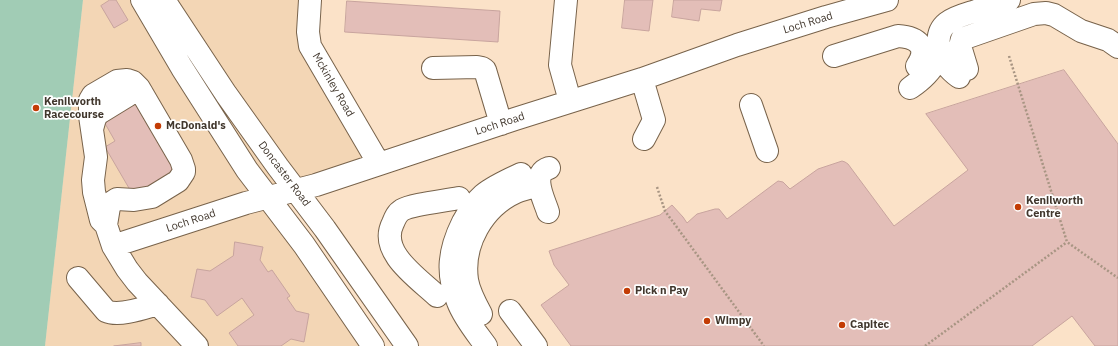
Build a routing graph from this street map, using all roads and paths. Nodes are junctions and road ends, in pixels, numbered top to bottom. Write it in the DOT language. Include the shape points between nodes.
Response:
graph roads {
  1 [pos="142,0"];
  2 [pos="164,0"];
  3 [pos="310,0"];
  4 [pos="566,0"];
  5 [pos="887,0"];
  6 [pos="1009,0"];
  7 [pos="1109,42"];
  8 [pos="940,54"];
  9 [pos="834,56"];
  10 [pos="1009,56"];
  11 [pos="917,66"];
  12 [pos="432,68"];
  13 [pos="642,79"];
  14 [pos="910,88"];
  15 [pos="570,101"];
  16 [pos="751,105"];
  17 [pos="501,124"];
  18 [pos="644,139"];
  19 [pos="767,151"];
  20 [pos="379,164"];
  21 [pos="95,169"];
  22 [pos="521,174"];
  23 [pos="178,181"];
  24 [pos="657,187"];
  25 [pos="296,190"];
  26 [pos="269,197"];
  27 [pos="459,198"];
  28 [pos="127,199"];
  29 [pos="548,212"];
  30 [pos="106,225"];
  31 [pos="1067,242"];
  32 [pos="113,246"];
  33 [pos="78,278"];
  34 [pos="1118,278"];
  35 [pos="437,296"];
  36 [pos="158,304"];
  37 [pos="510,311"];
  38 [pos="481,314"];
  39 [pos="482,341"];
  40 [pos="197,346"];
  41 [pos="373,346"];
  42 [pos="407,346"];
  43 [pos="536,346"];
  44 [pos="764,346"];
  45 [pos="925,346"];
  1 -- 26 [label="street" via="182,68 248,170"];
  2 -- 25 [label="street, Doncaster Road" via="226,94"];
  3 -- 20 [label="street, Mckinley Road" via="310,46"];
  4 -- 15 [label="street" via="560,66"];
  5 -- 13 [label="street, Loch Road" via="737,45"];
  6 -- 8 [label="street" via="949,21 938,36"];
  7 -- 8 [label="street" via="1046,13 1034,14 962,39 960,46 963,73 951,71"];
  8 -- 14 [label="street" via="928,74"];
  9 -- 11 [label="street" via="898,36 908,36 920,44 922,59"];
  10 -- 31 [label="path"];
  12 -- 17 [label="street" via="477,67 485,70"];
  13 -- 15 [label="street, Loch Road"];
  13 -- 18 [label="street" via="654,120"];
  15 -- 17 [label="street, Loch Road"];
  16 -- 19 [label="street"];
  17 -- 20 [label="street, Loch Road"];
  20 -- 25 [label="street, Loch Road"];
  21 -- 23 [label="street" via="90,100 93,95 123,79 133,82 142,93 181,160 184,172"];
  21 -- 23 [label="street" via="89,163 81,125 80,96 86,87 116,70 130,67 142,74 189,155 191,170"];
  21 -- 28 [label="street"];
  21 -- 30 [label="street" via="94,192 101,220"];
  22 -- 39 [label="street" via="482,196 468,212 453,244 450,274 454,291 464,314"];
  23 -- 28 [label="street" via="152,197"];
  24 -- 44 [label="path" via="664,211"];
  25 -- 26 [label="street, Loch Road"];
  25 -- 42 [label="street, Doncaster Road"];
  26 -- 32 [label="street, Loch Road"];
  26 -- 41 [label="street"];
  27 -- 35 [label="street" via="402,210 397,214 391,227 391,248 407,268"];
  28 -- 30 [label="street" via="117,199 111,203"];
  29 -- 38 [label="street" via="544,177 492,207 474,231 467,258 466,275 470,292"];
  30 -- 32 [label="street"];
  31 -- 34 [label="path"];
  31 -- 45 [label="path"];
  32 -- 36 [label="street" via="127,269"];
  33 -- 36 [label="street" via="110,313 121,313"];
  36 -- 40 [label="street"];
  37 -- 43 [label="street"];
}
